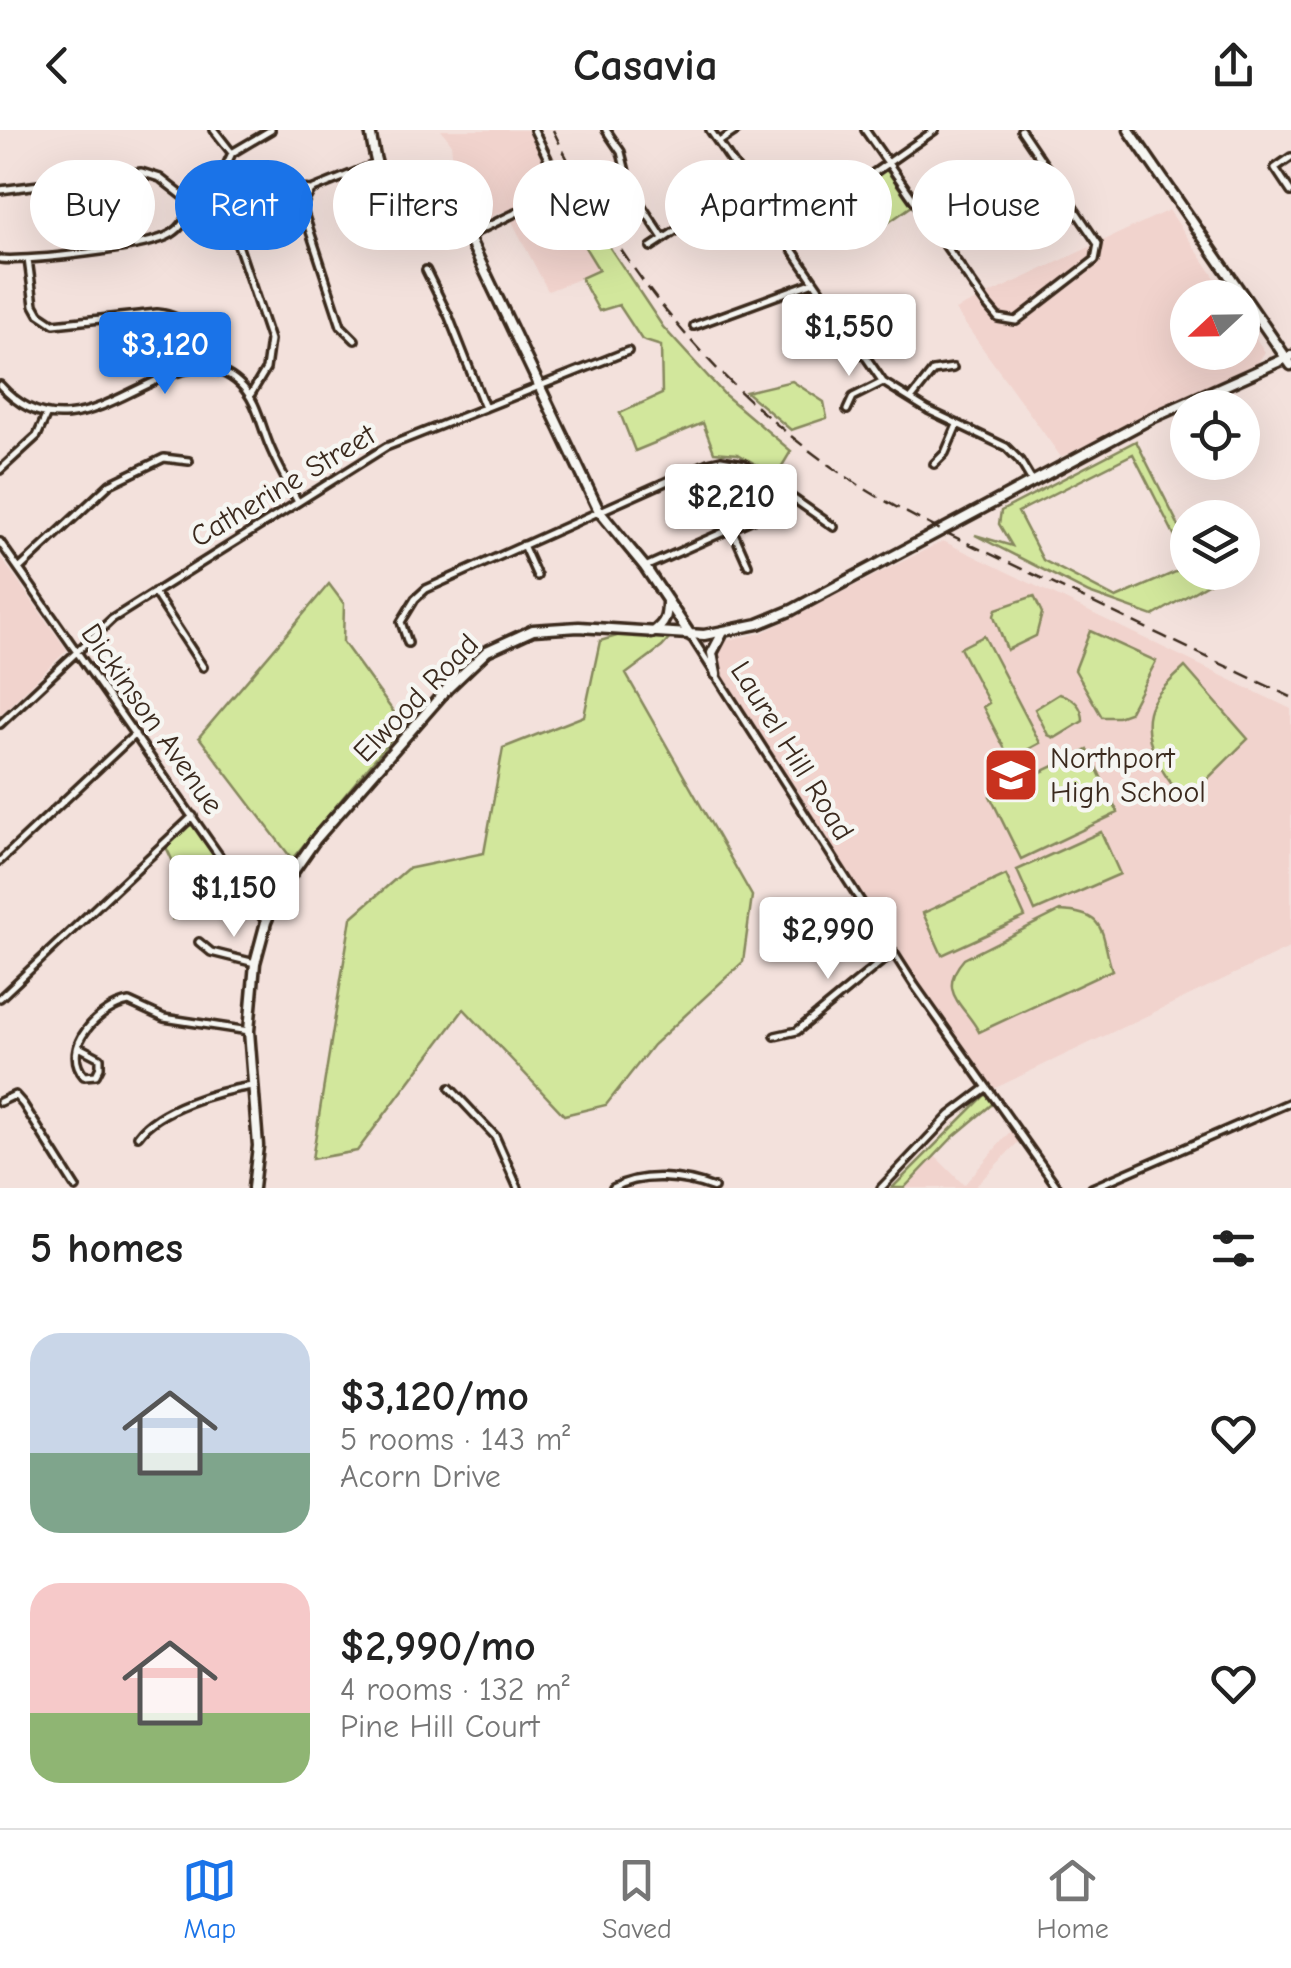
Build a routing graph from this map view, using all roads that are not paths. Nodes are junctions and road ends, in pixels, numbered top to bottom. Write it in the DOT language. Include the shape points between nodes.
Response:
graph roads {
  1 [pos="214,130"];
  2 [pos="271,130"];
  3 [pos="370,130"];
  4 [pos="534,130"];
  5 [pos="606,130"];
  6 [pos="710,130"];
  7 [pos="736,130"];
  8 [pos="865,130"];
  9 [pos="936,130"];
  10 [pos="1020,130"];
  11 [pos="1129,130"];
  12 [pos="718,142"];
  13 [pos="232,152"];
  14 [pos="1291,156"];
  15 [pos="228,160"];
  16 [pos="375,160"];
  17 [pos="730,160"];
  18 [pos="886,160"];
  19 [pos="892,160"];
  20 [pos="892,169"];
  21 [pos="333,181"];
  22 [pos="175,189"];
  23 [pos="0,190"];
  24 [pos="1291,192"];
  25 [pos="493,224"];
  26 [pos="175,230"];
  27 [pos="663,238"];
  28 [pos="651,247"];
  29 [pos="240,250"];
  30 [pos="474,250"];
  31 [pos="793,250"];
  32 [pos="0,259"];
  33 [pos="28,259"];
  34 [pos="426,270"];
  35 [pos="814,282"];
  36 [pos="694,326"];
  37 [pos="355,340"];
  38 [pos="628,351"];
  39 [pos="1290,360"];
  40 [pos="201,366"];
  41 [pos="953,368"];
  42 [pos="883,382"];
  43 [pos="0,385"];
  44 [pos="538,388"];
  45 [pos="250,395"];
  46 [pos="911,399"];
  47 [pos="485,408"];
  48 [pos="846,410"];
  49 [pos="46,415"];
  50 [pos="957,425"];
  51 [pos="189,461"];
  52 [pos="934,464"];
  53 [pos="0,470"];
  54 [pos="1032,481"];
  55 [pos="780,489"];
  56 [pos="298,502"];
  57 [pos="599,510"];
  58 [pos="834,526"];
  59 [pos="732,530"];
  60 [pos="0,542"];
  61 [pos="523,545"];
  62 [pos="748,565"];
  63 [pos="645,568"];
  64 [pos="19,569"];
  65 [pos="537,576"];
  66 [pos="154,592"];
  67 [pos="667,600"];
  68 [pos="723,632"];
  69 [pos="652,633"];
  70 [pos="691,636"];
  71 [pos="408,643"];
  72 [pos="77,651"];
  73 [pos="203,666"];
  74 [pos="716,674"];
  75 [pos="0,724"];
  76 [pos="135,734"];
  77 [pos="193,816"];
  78 [pos="0,861"];
  79 [pos="266,922"];
  80 [pos="200,942"];
  81 [pos="892,952"];
  82 [pos="256,963"];
  83 [pos="0,998"];
  84 [pos="249,1031"];
  85 [pos="776,1036"];
  86 [pos="79,1047"];
  87 [pos="252,1086"];
  88 [pos="450,1088"];
  89 [pos="986,1088"];
  90 [pos="0,1102"];
  91 [pos="1291,1102"];
  92 [pos="138,1136"];
  93 [pos="76,1188"];
  94 [pos="253,1188"];
  95 [pos="518,1188"];
  96 [pos="613,1188"];
  97 [pos="714,1188"];
  98 [pos="880,1188"];
  99 [pos="1058,1188"];
  100 [pos="1092,1188"];
  1 -- 13 [label="street"];
  2 -- 13 [label="street"];
  3 -- 16 [label="main road"];
  4 -- 25 [label="street" via="564,190"];
  5 -- 27 [label="street" via="621,152 630,188"];
  6 -- 12 [label="street"];
  7 -- 12 [label="street"];
  8 -- 18 [label="street"];
  9 -- 19 [label="street"];
  10 -- 20 [label="street" via="1098,244 1095,260 1016,320 998,318 987,305"];
  11 -- 39 [label="main road"];
  12 -- 17 [label="street"];
  13 -- 15 [label="street"];
  14 -- 24 [label="street" via="1275,168"];
  21 -- 37 [label="street" via="311,190 302,210 340,326"];
  22 -- 23 [label="street" via="141,172"];
  26 -- 33 [label="street" via="153,242"];
  27 -- 28 [label="street"];
  29 -- 45 [label="street" via="270,340 266,368"];
  30 -- 44 [label="main road"];
  31 -- 35 [label="street"];
  32 -- 33 [label="street"];
  33 -- 40 [label="street" via="34,305 46,320 64,325 172,314 194,332"];
  34 -- 47 [label="street"];
  35 -- 36 [label="street"];
  35 -- 42 [label="street"];
  38 -- 44 [label="street, Catherine Street"];
  39 -- 54 [label="main road, Elwood Road" via="1152,418"];
  40 -- 45 [label="street" via="229,376"];
  40 -- 49 [label="street" via="110,404"];
  41 -- 46 [label="street" via="933,371"];
  42 -- 46 [label="street"];
  42 -- 48 [label="street" via="853,397"];
  43 -- 49 [label="street"];
  44 -- 47 [label="street, Catherine Street"];
  44 -- 57 [label="main road"];
  45 -- 56 [label="street"];
  46 -- 50 [label="street"];
  47 -- 56 [label="street, Catherine Street" via="386,448"];
  49 -- 53 [label="street" via="36,436"];
  50 -- 52 [label="street"];
  50 -- 54 [label="street" via="1006,447"];
  51 -- 64 [label="street" via="164,458 110,484"];
  54 -- 68 [label="main road, Elwood Road" via="792,610"];
  55 -- 57 [label="street" via="744,464 721,460"];
  55 -- 58 [label="street"];
  55 -- 59 [label="street" via="766,510"];
  56 -- 66 [label="street, Catherine Street"];
  57 -- 61 [label="street"];
  57 -- 63 [label="main road"];
  59 -- 62 [label="street"];
  59 -- 63 [label="street"];
  60 -- 64 [label="street, Dickinson Avenue"];
  61 -- 65 [label="street"];
  61 -- 71 [label="street" via="415,599 401,622"];
  63 -- 67 [label="main road"];
  64 -- 72 [label="street, Dickinson Avenue"];
  66 -- 72 [label="street, Catherine Street"];
  66 -- 73 [label="street"];
  67 -- 69 [label="main road" via="668,617"];
  67 -- 70 [label="main road"];
  68 -- 70 [label="main road, Elwood Road"];
  68 -- 74 [label="main road" via="712,653"];
  69 -- 70 [label="main road, Elwood Road"];
  69 -- 79 [label="main road, Elwood Road" via="540,628 486,651 316,839"];
  70 -- 74 [label="street, Laurel Hill Road"];
  72 -- 75 [label="street, Catherine Street"];
  72 -- 76 [label="street, Dickinson Avenue"];
  74 -- 81 [label="street, Laurel Hill Road"];
  76 -- 77 [label="street, Dickinson Avenue"];
  76 -- 78 [label="street"];
  77 -- 79 [label="street, Dickinson Avenue"];
  77 -- 83 [label="street"];
  79 -- 82 [label="main road, Elwood Road"];
  80 -- 82 [label="street" via="211,952"];
  81 -- 85 [label="street" via="797,1031"];
  81 -- 89 [label="street, Laurel Hill Road"];
  82 -- 84 [label="main road, Elwood Road"];
  84 -- 86 [label="street" via="164,1018 129,1002 87,1028"];
  84 -- 87 [label="main road, Elwood Road"];
  86 -- 86 [label="street" via="79,1070 92,1077 100,1071 100,1058"];
  87 -- 92 [label="street" via="220,1091 147,1123"];
  87 -- 94 [label="main road, Elwood Road" via="258,1146"];
  88 -- 95 [label="street" via="495,1136"];
  89 -- 98 [label="street"];
  89 -- 99 [label="street, Laurel Hill Road"];
  90 -- 93 [label="street" via="15,1095 24,1104"];
  91 -- 100 [label="street"];
  96 -- 97 [label="street" via="639,1178"];
}
